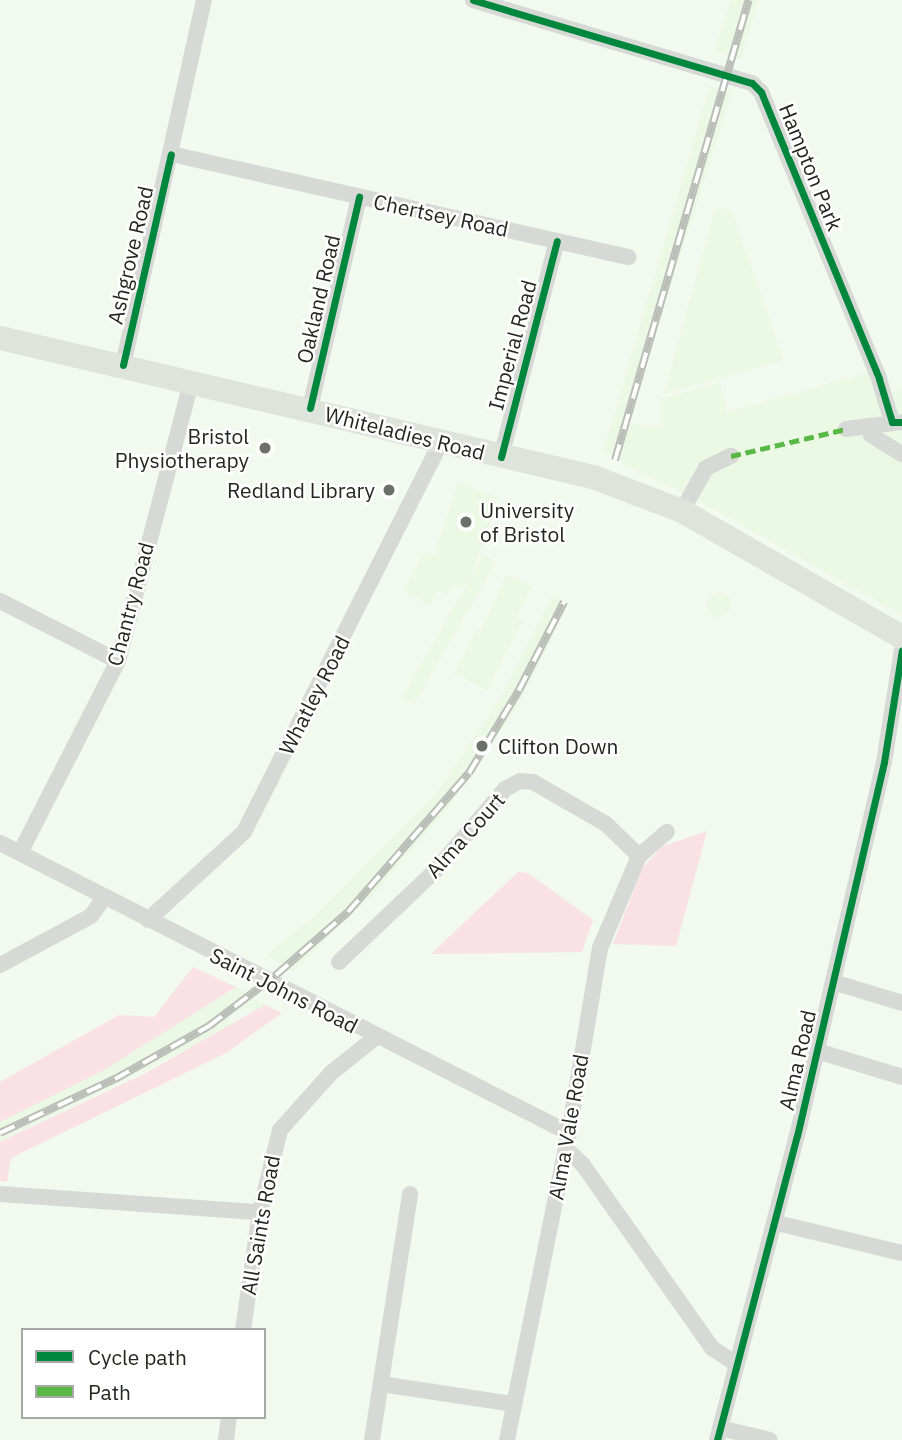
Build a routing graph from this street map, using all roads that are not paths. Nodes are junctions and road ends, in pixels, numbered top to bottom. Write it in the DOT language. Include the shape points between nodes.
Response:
graph roads {
  1 [pos="204,0"];
  2 [pos="472,0"];
  3 [pos="171,154"];
  4 [pos="359,197"];
  5 [pos="557,241"];
  6 [pos="629,257"];
  7 [pos="0,338"];
  8 [pos="123,365"];
  9 [pos="191,382"];
  10 [pos="310,408"];
  11 [pos="897,422"];
  12 [pos="868,426"];
  13 [pos="846,429"];
  14 [pos="441,442"];
  15 [pos="902,454"];
  16 [pos="731,456"];
  17 [pos="501,457"];
  18 [pos="682,511"];
  19 [pos="0,601"];
  20 [pos="902,638"];
  21 [pos="902,650"];
  22 [pos="118,661"];
  23 [pos="900,682"];
  24 [pos="667,832"];
  25 [pos="0,843"];
  26 [pos="20,853"];
  27 [pos="639,856"];
  28 [pos="106,897"];
  29 [pos="148,920"];
  30 [pos="340,962"];
  31 [pos="0,965"];
  32 [pos="833,982"];
  33 [pos="902,1003"];
  34 [pos="376,1037"];
  35 [pos="817,1051"];
  36 [pos="902,1077"];
  37 [pos="568,1141"];
  38 [pos="0,1194"];
  39 [pos="410,1194"];
  40 [pos="260,1212"];
  41 [pos="777,1223"];
  42 [pos="902,1253"];
  43 [pos="243,1328"];
  44 [pos="735,1363"];
  45 [pos="382,1384"];
  46 [pos="514,1404"];
  47 [pos="229,1419"];
  48 [pos="718,1434"];
  49 [pos="226,1440"];
  50 [pos="372,1440"];
  51 [pos="507,1440"];
  52 [pos="770,1440"];
  1 -- 3 [label="street, Ashgrove Road"];
  2 -- 11 [label="street, Hampton Park" via="738,76 761,92"];
  3 -- 4 [label="street, Chertsey Road"];
  3 -- 8 [label="street, Ashgrove Road"];
  4 -- 5 [label="street, Chertsey Road"];
  4 -- 10 [label="street, Oakland Road"];
  5 -- 6 [label="street, Chertsey Road"];
  5 -- 17 [label="street, Imperial Road"];
  7 -- 8 [label="main road, Whiteladies Road"];
  8 -- 9 [label="main road, Whiteladies Road"];
  9 -- 10 [label="main road, Whiteladies Road"];
  9 -- 22 [label="street, Chantry Road"];
  10 -- 14 [label="main road, Whiteladies Road"];
  11 -- 12 [label="street"];
  12 -- 13 [label="street"];
  12 -- 15 [label="street" via="871,435"];
  14 -- 17 [label="main road, Whiteladies Road"];
  14 -- 29 [label="street, Whatley Road" via="244,832"];
  16 -- 18 [label="street" via="706,468"];
  17 -- 18 [label="main road, Whiteladies Road" via="593,477"];
  18 -- 20 [label="main road, Whiteladies Road"];
  19 -- 22 [label="street"];
  21 -- 23 [label="street, Alma Road"];
  22 -- 26 [label="street, Chantry Road"];
  23 -- 32 [label="street, Alma Road"];
  24 -- 27 [label="street, Alma Vale Road"];
  25 -- 26 [label="street, Saint Johns Road"];
  26 -- 28 [label="street, Saint Johns Road"];
  27 -- 30 [label="street, Alma Court" via="606,824 533,782 520,781 505,789 435,872"];
  27 -- 37 [label="street, Alma Vale Road" via="600,948"];
  28 -- 29 [label="street, Saint Johns Road"];
  28 -- 31 [label="street" via="83,921"];
  29 -- 34 [label="street, Saint Johns Road"];
  32 -- 33 [label="street"];
  32 -- 35 [label="street, Alma Road"];
  34 -- 37 [label="street, Saint Johns Road"];
  34 -- 40 [label="street, All Saints Road" via="331,1073 280,1130"];
  35 -- 36 [label="street"];
  35 -- 41 [label="street, Alma Road"];
  37 -- 44 [label="street, Saint Johns Road" via="712,1348"];
  37 -- 46 [label="street, Alma Vale Road"];
  38 -- 40 [label="street"];
  39 -- 45 [label="street"];
  40 -- 43 [label="street, All Saints Road"];
  41 -- 42 [label="street"];
  41 -- 44 [label="street, Alma Road"];
  44 -- 48 [label="street, Alma Road"];
  45 -- 46 [label="street"];
  45 -- 50 [label="street"];
  46 -- 51 [label="street, Alma Vale Road"];
  47 -- 49 [label="street"];
  48 -- 52 [label="street"];
}
